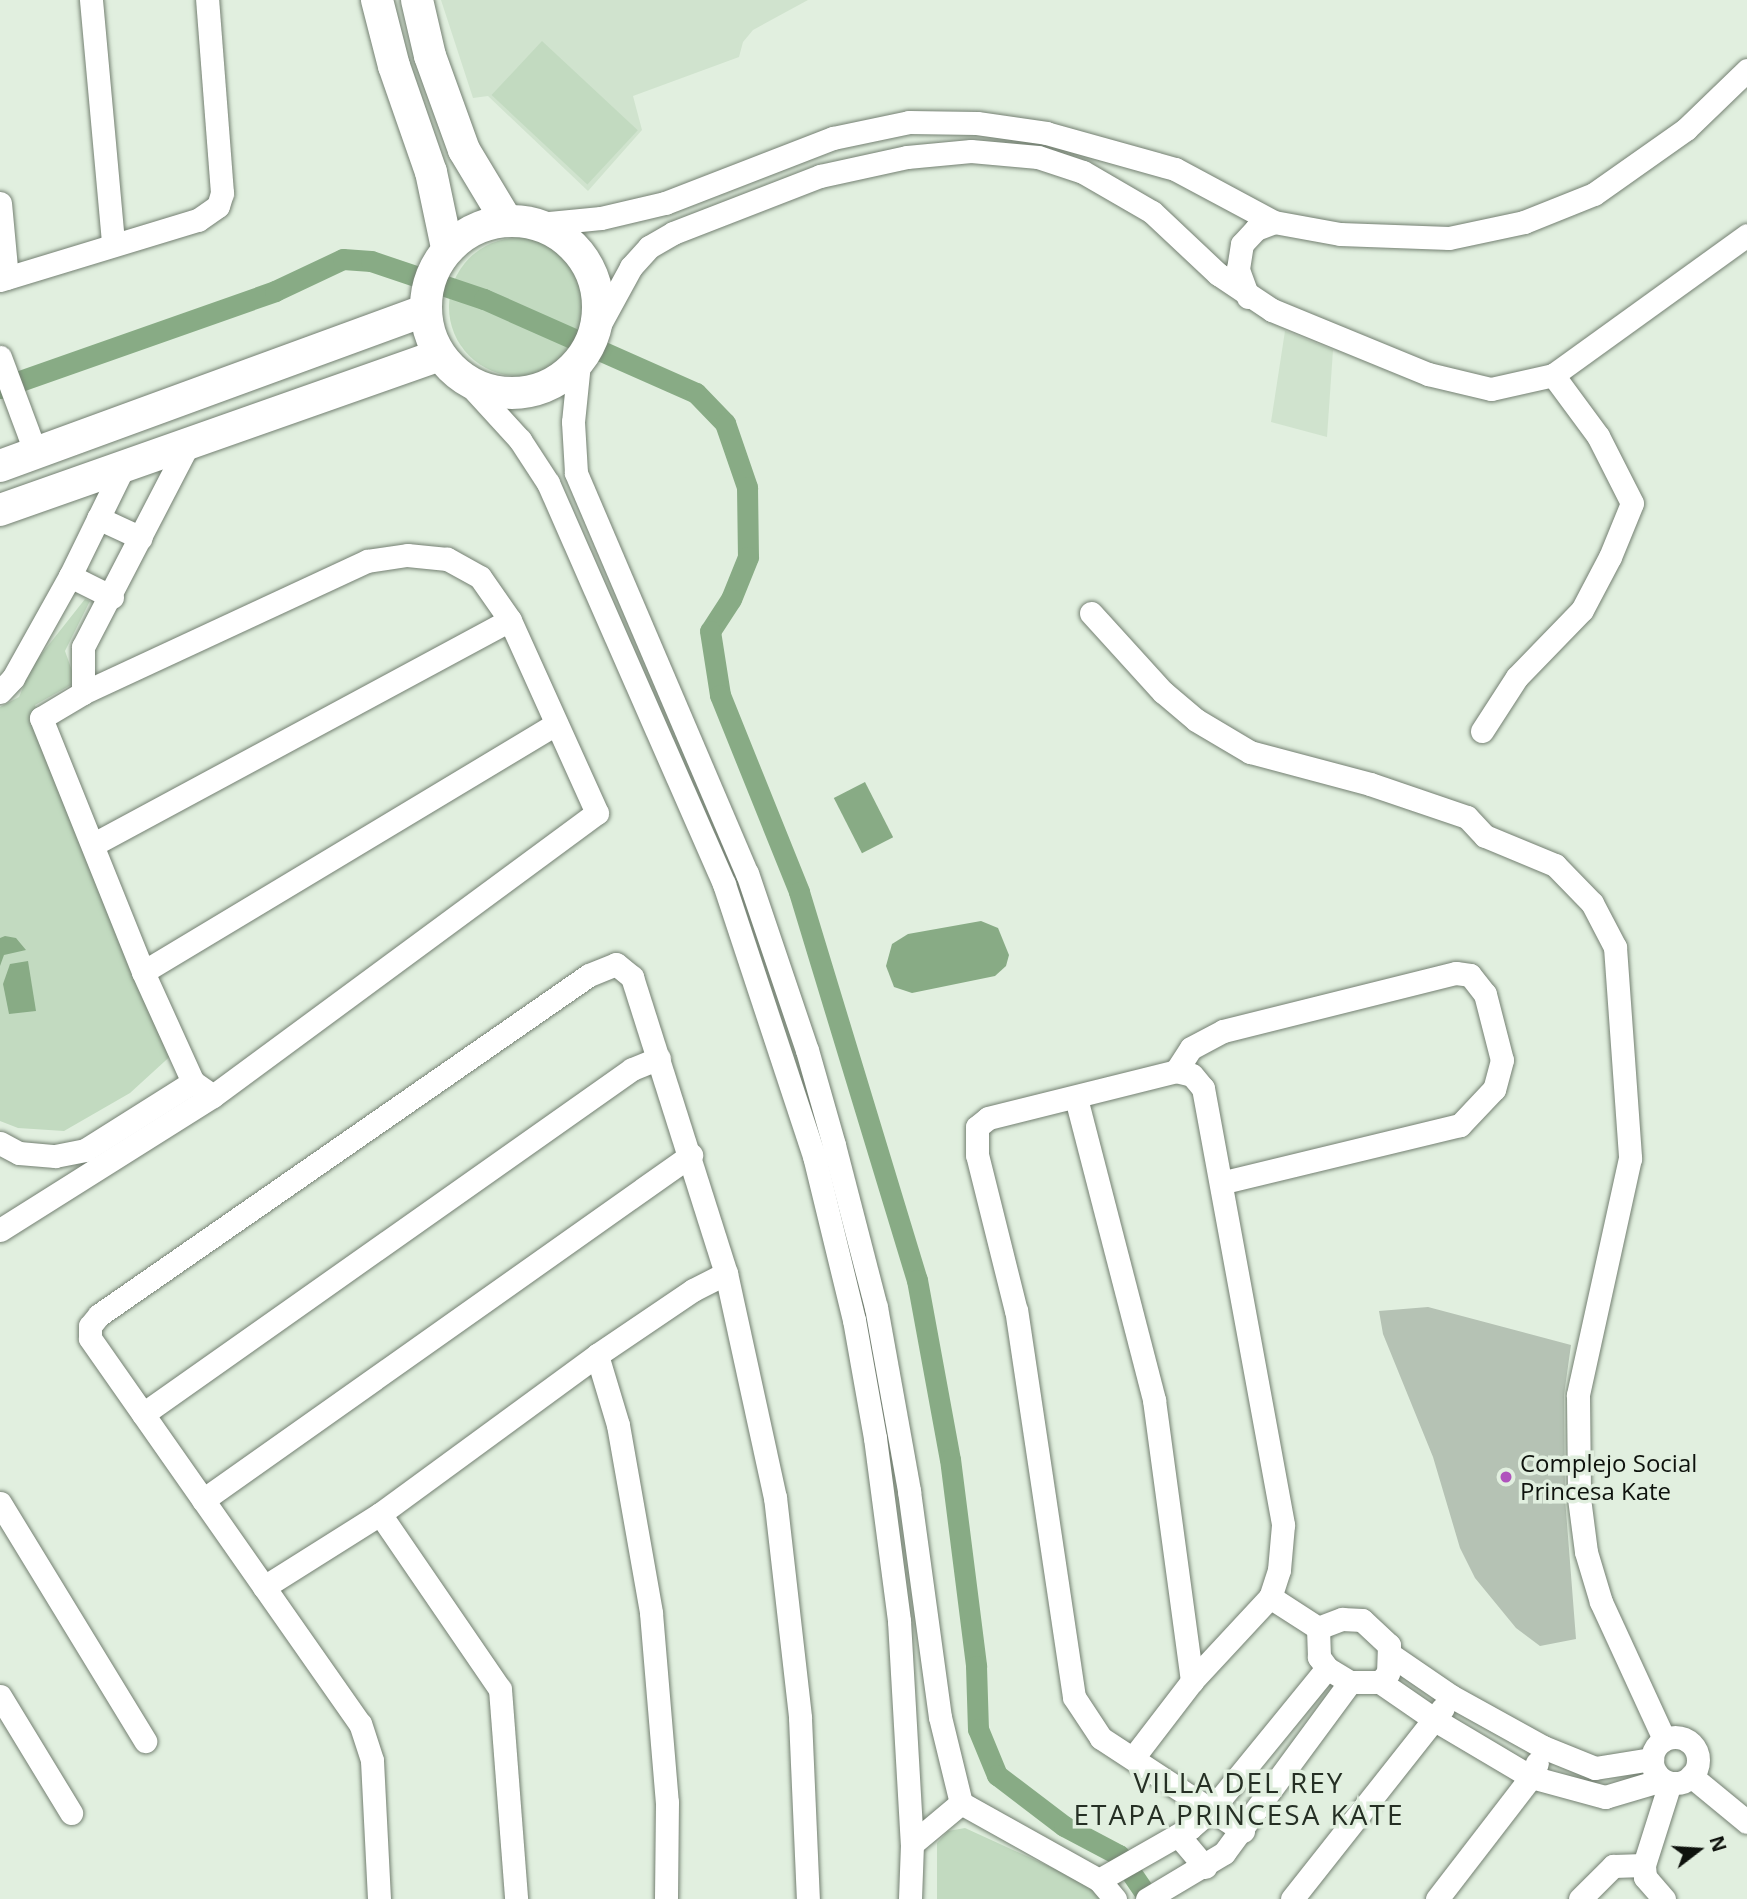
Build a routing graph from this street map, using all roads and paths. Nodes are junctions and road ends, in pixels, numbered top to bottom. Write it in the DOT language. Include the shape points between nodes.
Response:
graph roads {
  1 [pos="92,0"];
  2 [pos="207,0"];
  3 [pos="377,0"];
  4 [pos="417,0"];
  5 [pos="1747,70"];
  6 [pos="0,204"];
  7 [pos="506,219"];
  8 [pos="1274,222"];
  9 [pos="540,224"];
  10 [pos="1747,235"];
  11 [pos="113,244"];
  12 [pos="447,248"];
  13 [pos="3,279"];
  14 [pos="1248,296"];
  15 [pos="424,311"];
  16 [pos="595,333"];
  17 [pos="439,355"];
  18 [pos="0,357"];
  19 [pos="579,363"];
  20 [pos="1553,375"];
  21 [pos="467,382"];
  22 [pos="187,446"];
  23 [pos="36,452"];
  24 [pos="1,464"];
  25 [pos="123,468"];
  26 [pos="0,510"];
  27 [pos="98,518"];
  28 [pos="141,538"];
  29 [pos="70,576"];
  30 [pos="112,597"];
  31 [pos="1091,613"];
  32 [pos="510,620"];
  33 [pos="0,692"];
  34 [pos="83,693"];
  35 [pos="555,724"];
  36 [pos="1482,732"];
  37 [pos="94,844"];
  38 [pos="143,972"];
  39 [pos="659,1058"];
  40 [pos="1176,1072"];
  41 [pos="193,1082"];
  42 [pos="213,1096"];
  43 [pos="1076,1098"];
  44 [pos="0,1143"];
  45 [pos="691,1154"];
  46 [pos="1224,1182"];
  47 [pos="0,1230"];
  48 [pos="726,1273"];
  49 [pos="597,1355"];
  50 [pos="143,1414"];
  51 [pos="203,1500"];
  52 [pos="0,1503"];
  53 [pos="380,1514"];
  54 [pos="264,1587"];
  55 [pos="1270,1597"];
  56 [pos="1318,1628"];
  57 [pos="1391,1655"];
  58 [pos="1327,1668"];
  59 [pos="1192,1681"];
  60 [pos="1350,1682"];
  61 [pos="1380,1682"];
  62 [pos="0,1696"];
  63 [pos="1451,1696"];
  64 [pos="1435,1720"];
  65 [pos="1664,1740"];
  66 [pos="145,1741"];
  67 [pos="1543,1746"];
  68 [pos="1133,1758"];
  69 [pos="1652,1759"];
  70 [pos="1531,1777"];
  71 [pos="1674,1780"];
  72 [pos="961,1804"];
  73 [pos="1212,1810"];
  74 [pos="71,1813"];
  75 [pos="1747,1822"];
  76 [pos="1243,1831"];
  77 [pos="1178,1835"];
  78 [pos="912,1844"];
  79 [pos="1644,1865"];
  80 [pos="1205,1867"];
  81 [pos="1099,1880"];
  82 [pos="379,1899"];
  83 [pos="516,1899"];
  84 [pos="666,1899"];
  85 [pos="808,1899"];
  86 [pos="910,1899"];
  87 [pos="1115,1899"];
  88 [pos="1147,1899"];
  89 [pos="1292,1899"];
  90 [pos="1437,1899"];
  91 [pos="1580,1899"];
  92 [pos="1664,1899"];
  1 -- 11 [label="street"];
  2 -- 11 [label="street" via="222,193 218,206 198,220"];
  3 -- 12 [label="street" via="394,66 431,172"];
  4 -- 7 [label="street" via="430,57 464,150"];
  5 -- 8 [label="street" via="1686,129 1594,194 1524,222 1449,238 1340,234"];
  6 -- 13 [label="street"];
  7 -- 9 [label="street"];
  7 -- 12 [label="street" via="473,228"];
  8 -- 9 [label="street" via="1175,169 1110,149 977,122 909,122 833,138 665,203 601,218"];
  8 -- 14 [label="street" via="1256,229 1242,244 1238,269"];
  9 -- 16 [label="street" via="569,241 589,268 598,300"];
  10 -- 20 [label="street"];
  11 -- 13 [label="street"];
  12 -- 15 [label="street" via="429,277"];
  14 -- 16 [label="street" via="1152,212 1117,189 1038,157 971,151 907,157 820,176 673,233 649,247 631,267"];
  14 -- 20 [label="street" via="1428,374 1491,389"];
  15 -- 17 [label="street"];
  15 -- 23 [label="street"];
  16 -- 19 [label="street"];
  17 -- 21 [label="street"];
  17 -- 22 [label="street"];
  18 -- 23 [label="street"];
  19 -- 21 [label="street" via="547,388 506,395"];
  19 -- 72 [label="street" via="573,422 576,473 747,873 834,1145 876,1307 909,1491 940,1717"];
  20 -- 36 [label="street" via="1598,436 1632,503 1582,610 1517,677"];
  21 -- 78 [label="street" via="520,440 548,483 724,884 814,1156 854,1320 876,1438 899,1621"];
  22 -- 25 [label="street"];
  22 -- 28 [label="street"];
  23 -- 24 [label="street"];
  25 -- 26 [label="street"];
  25 -- 27 [label="street"];
  27 -- 28 [label="street"];
  27 -- 29 [label="street"];
  28 -- 30 [label="street"];
  29 -- 30 [label="street"];
  29 -- 33 [label="street" via="13,678"];
  30 -- 34 [label="street" via="83,647"];
  31 -- 65 [label="street" via="1163,692 1196,720 1250,752 1370,783 1467,817 1485,836 1555,865 1592,903 1609,936 1616,960 1630,1158 1578,1395 1579,1497 1586,1552 1601,1602"];
  32 -- 34 [label="street" via="480,577 447,559 407,555 367,561"];
  32 -- 35 [label="street"];
  32 -- 37 [label="street"];
  34 -- 37 [label="street" via="41,718"];
  35 -- 38 [label="street"];
  35 -- 42 [label="street" via="597,814"];
  37 -- 38 [label="street"];
  38 -- 41 [label="street"];
  39 -- 45 [label="street"];
  39 -- 50 [label="street" via="632,1069"];
  39 -- 50 [label="street" via="632,977 622,967 606,966 555,998 94,1318 90,1338"];
  40 -- 43 [label="street"];
  40 -- 46 [label="street" via="1192,1076 1203,1088"];
  40 -- 46 [label="street" via="1191,1048 1223,1031 1456,973 1470,975 1485,994 1503,1060 1494,1089 1460,1125"];
  41 -- 42 [label="street"];
  41 -- 44 [label="street" via="85,1150 55,1156 19,1153"];
  42 -- 47 [label="street"];
  43 -- 59 [label="street" via="1154,1400"];
  43 -- 68 [label="street" via="988,1118 977,1127 974,1137 1016,1311 1068,1674 1084,1717 1101,1738"];
  45 -- 48 [label="street"];
  45 -- 51 [label="street"];
  46 -- 55 [label="street" via="1283,1525 1279,1570"];
  48 -- 49 [label="street"];
  48 -- 85 [label="street" via="775,1497 800,1718"];
  49 -- 53 [label="street"];
  49 -- 84 [label="street" via="618,1425 651,1612 667,1802"];
  50 -- 51 [label="street"];
  51 -- 54 [label="street"];
  52 -- 66 [label="street"];
  53 -- 54 [label="street"];
  53 -- 83 [label="street" via="500,1689"];
  54 -- 82 [label="street" via="366,1738 372,1760"];
  55 -- 56 [label="street"];
  55 -- 59 [label="street"];
  56 -- 57 [label="street" via="1328,1621 1362,1620 1378,1630"];
  56 -- 58 [label="street" via="1319,1657"];
  57 -- 61 [label="street"];
  57 -- 63 [label="street"];
  58 -- 60 [label="street"];
  58 -- 73 [label="street"];
  59 -- 68 [label="street"];
  60 -- 61 [label="street"];
  60 -- 76 [label="street"];
  61 -- 64 [label="street"];
  62 -- 74 [label="street"];
  63 -- 64 [label="street"];
  63 -- 67 [label="street"];
  64 -- 70 [label="street"];
  64 -- 89 [label="street"];
  65 -- 69 [label="street"];
  65 -- 71 [label="street" via="1680,1738 1693,1747 1698,1762"];
  67 -- 69 [label="street" via="1595,1769"];
  67 -- 70 [label="street"];
  68 -- 73 [label="street"];
  69 -- 71 [label="street"];
  70 -- 71 [label="street" via="1605,1797"];
  70 -- 90 [label="street"];
  71 -- 75 [label="street"];
  71 -- 79 [label="street"];
  72 -- 78 [label="street"];
  72 -- 81 [label="street"];
  73 -- 76 [label="street"];
  73 -- 77 [label="street"];
  76 -- 80 [label="street"];
  77 -- 80 [label="street"];
  77 -- 81 [label="street"];
  78 -- 86 [label="street"];
  79 -- 91 [label="street" via="1613,1866"];
  79 -- 92 [label="street" via="1645,1877"];
  80 -- 88 [label="street"];
  81 -- 87 [label="street"];
}
